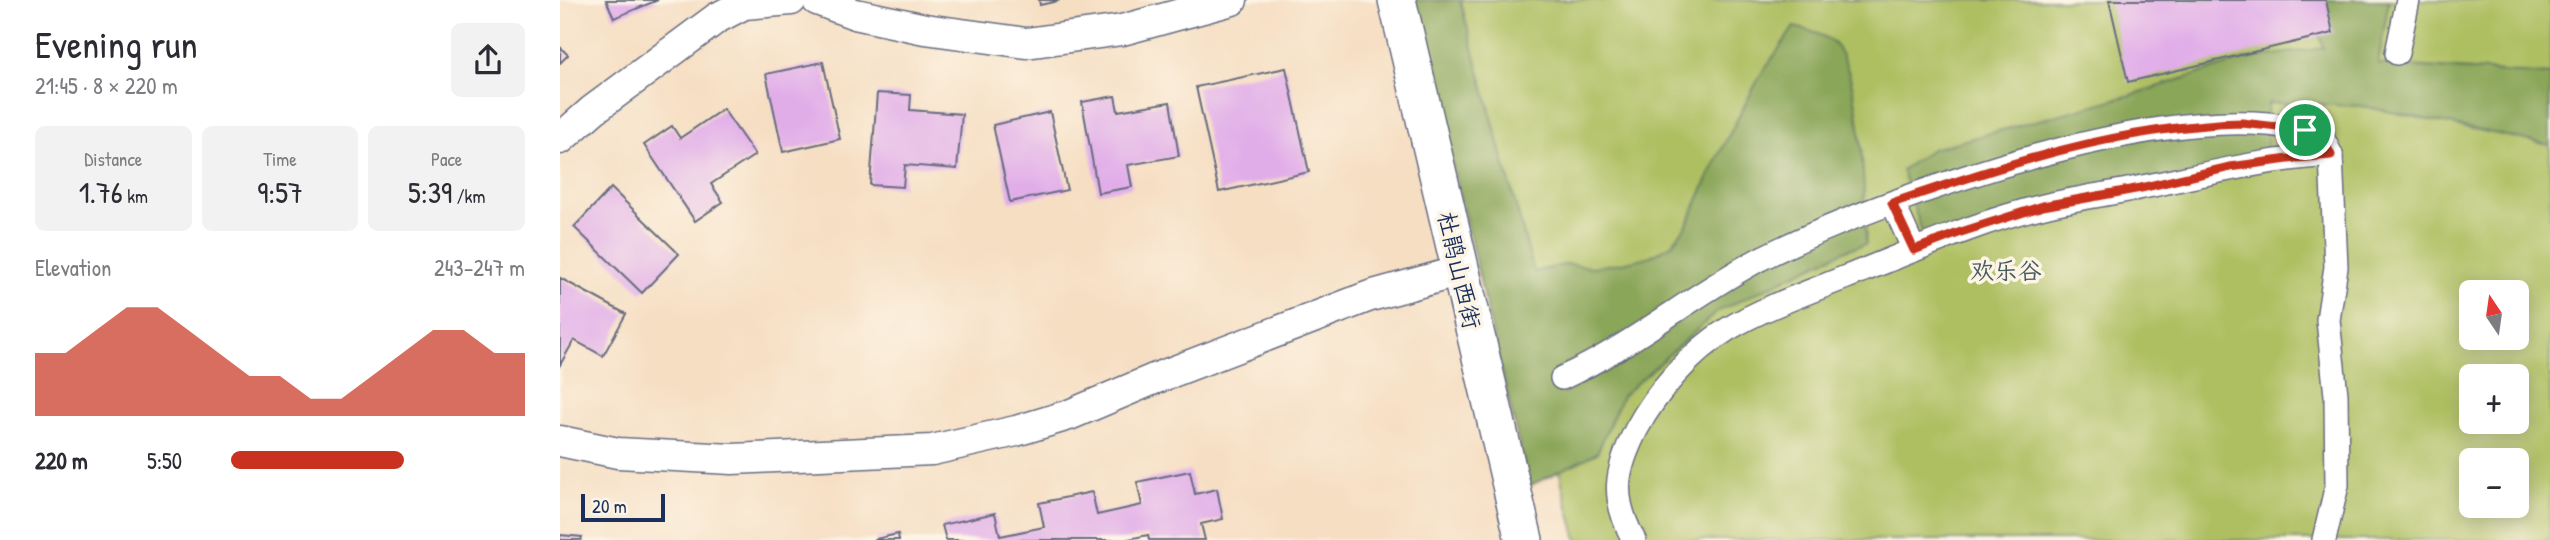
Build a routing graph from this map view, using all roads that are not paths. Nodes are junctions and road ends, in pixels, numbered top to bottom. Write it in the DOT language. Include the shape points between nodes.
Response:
graph roads {
  1 [pos="791,0"];
  2 [pos="817,0"];
  3 [pos="1232,0"];
  4 [pos="1397,0"];
  5 [pos="2408,0"];
  6 [pos="2397,52"];
  7 [pos="560,139"];
  8 [pos="2331,155"];
  9 [pos="1892,203"];
  10 [pos="1914,250"];
  11 [pos="1460,271"];
  12 [pos="1562,378"];
  13 [pos="560,441"];
  14 [pos="1524,540"];
  15 [pos="1634,540"];
  16 [pos="2325,540"];
  1 -- 7 [label="street" via="744,4 717,18"];
  2 -- 3 [label="street" via="855,14 925,29 1027,43 1122,30"];
  4 -- 11 [label="street, 杜鹃山西街"];
  5 -- 6 [label="street"];
  8 -- 9 [label="street" via="2322,137 2305,130 2242,123 2194,124 2046,155"];
  8 -- 10 [label="street" via="2230,167 2043,206"];
  8 -- 16 [label="street" via="2336,267 2328,320 2336,395 2337,485"];
  9 -- 10 [label="street"];
  9 -- 12 [label="street" via="1762,258 1707,289 1639,337"];
  10 -- 15 [label="street" via="1775,307 1728,329 1698,351 1643,418 1622,458 1617,492"];
  11 -- 13 [label="street" via="1370,296 1069,415 932,450 733,459 618,453"];
  11 -- 14 [label="street, 杜鹃山西街"];
}
